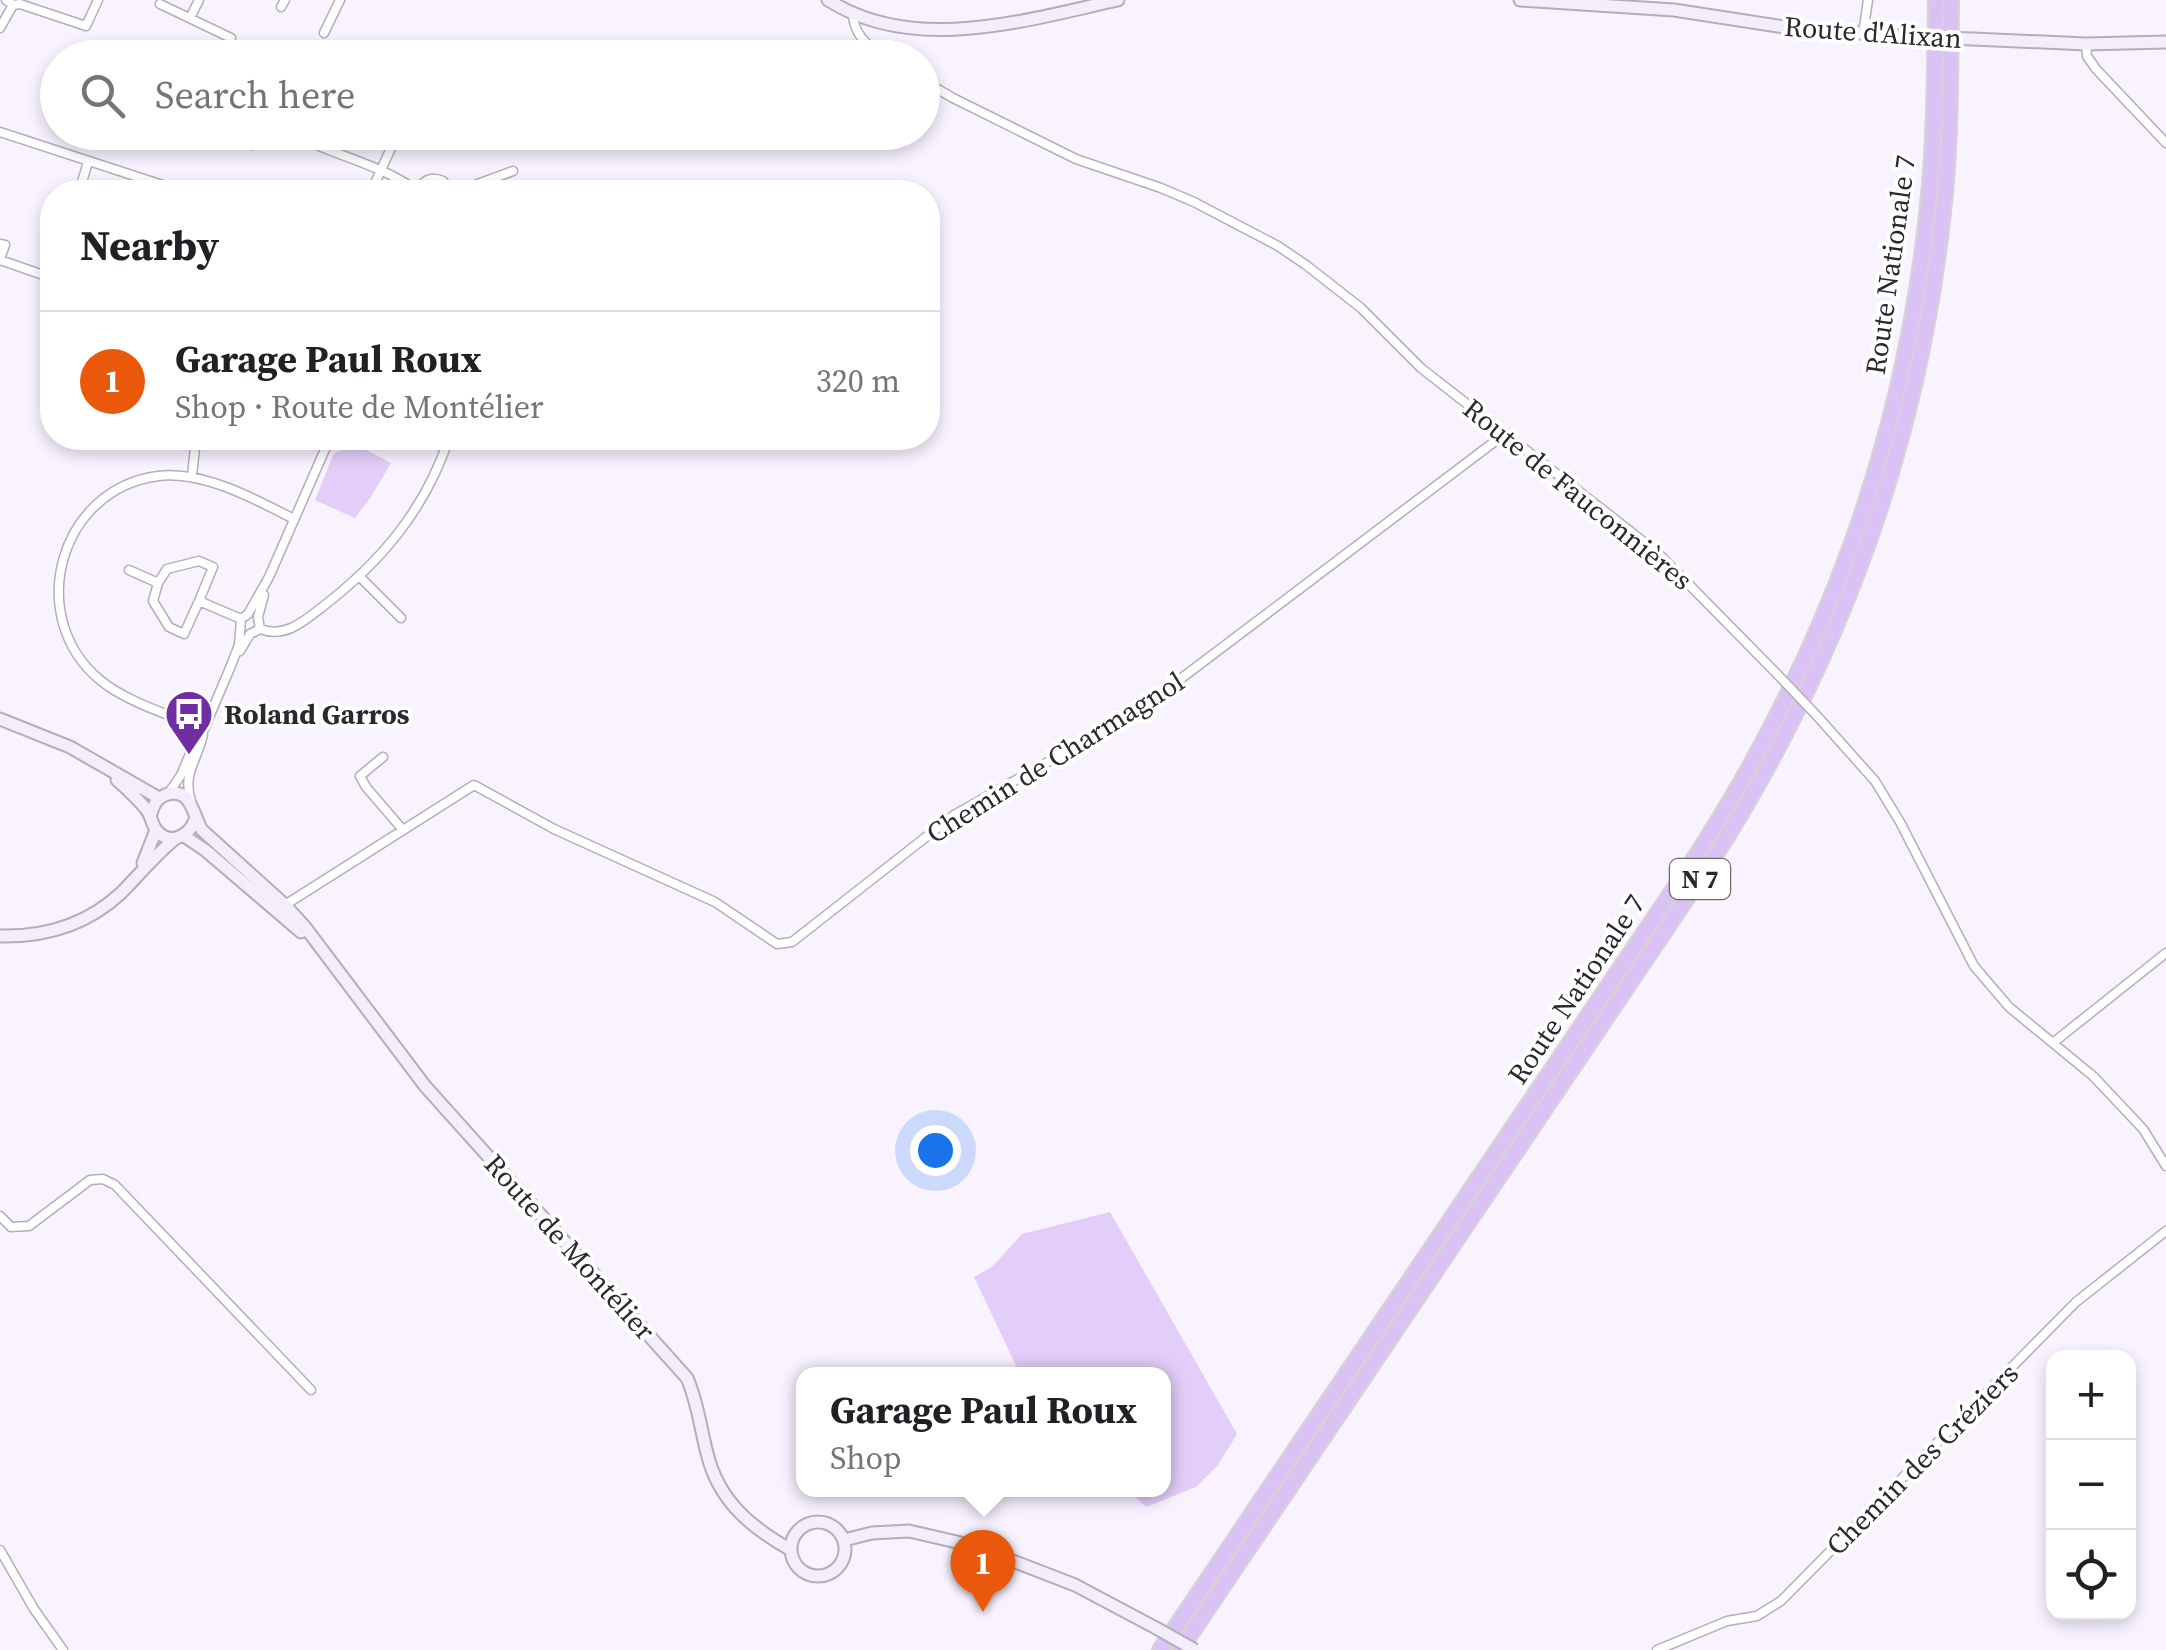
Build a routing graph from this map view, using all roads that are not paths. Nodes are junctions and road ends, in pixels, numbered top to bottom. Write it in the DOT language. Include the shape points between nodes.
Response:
graph roads {
  1 [pos="98,0"];
  2 [pos="199,0"];
  3 [pos="340,0"];
  4 [pos="828,0"];
  5 [pos="1118,0"];
  6 [pos="1520,0"];
  7 [pos="1868,0"];
  8 [pos="1936,0"];
  9 [pos="1951,0"];
  10 [pos="9,2"];
  11 [pos="160,4"];
  12 [pos="852,14"];
  13 [pos="190,18"];
  14 [pos="0,28"];
  15 [pos="324,34"];
  16 [pos="1863,34"];
  17 [pos="231,38"];
  18 [pos="864,40"];
  19 [pos="2166,42"];
  20 [pos="2086,44"];
  21 [pos="940,90"];
  22 [pos="0,132"];
  23 [pos="2166,144"];
  24 [pos="40,146"];
  25 [pos="53,150"];
  26 [pos="329,150"];
  27 [pos="390,150"];
  28 [pos="88,162"];
  29 [pos="380,172"];
  30 [pos="512,172"];
  31 [pos="83,180"];
  32 [pos="146,180"];
  33 [pos="376,180"];
  34 [pos="397,180"];
  35 [pos="488,180"];
  36 [pos="0,244"];
  37 [pos="0,260"];
  38 [pos="40,273"];
  39 [pos="1506,434"];
  40 [pos="195,450"];
  41 [pos="325,450"];
  42 [pos="445,450"];
  43 [pos="192,476"];
  44 [pos="294,518"];
  45 [pos="129,570"];
  46 [pos="269,577"];
  47 [pos="360,578"];
  48 [pos="158,583"];
  49 [pos="198,601"];
  50 [pos="245,616"];
  51 [pos="258,617"];
  52 [pos="401,618"];
  53 [pos="260,629"];
  54 [pos="246,632"];
  55 [pos="0,719"];
  56 [pos="204,729"];
  57 [pos="384,757"];
  58 [pos="103,766"];
  59 [pos="163,796"];
  60 [pos="192,804"];
  61 [pos="151,814"];
  62 [pos="195,820"];
  63 [pos="156,830"];
  64 [pos="403,830"];
  65 [pos="180,837"];
  66 [pos="134,878"];
  67 [pos="280,907"];
  68 [pos="0,936"];
  69 [pos="2166,953"];
  70 [pos="2054,1042"];
  71 [pos="2166,1166"];
  72 [pos="0,1216"];
  73 [pos="2166,1231"];
  74 [pos="311,1390"];
  75 [pos="844,1540"];
  76 [pos="0,1550"];
  77 [pos="791,1550"];
  78 [pos="63,1650"];
  79 [pos="1160,1650"];
  80 [pos="1180,1650"];
  81 [pos="1195,1650"];
  82 [pos="1657,1650"];
  1 -- 10 [label="street" via="86,26"];
  2 -- 13 [label="street"];
  3 -- 15 [label="street"];
  4 -- 12 [label="main road"];
  5 -- 12 [label="main road" via="973,28 900,28"];
  6 -- 16 [label="main road, Route d'Alixan" via="1674,10"];
  7 -- 16 [label="street"];
  8 -- 79 [label="highway, Route Nationale 7 / N 7" via="1928,205 1901,376 1864,510 1802,670 1694,859"];
  9 -- 80 [label="highway, Route Nationale 7 / N 7" via="1946,175 1924,342 1879,514 1818,670 1710,864"];
  10 -- 14 [label="street"];
  11 -- 13 [label="street"];
  12 -- 18 [label="street"];
  13 -- 17 [label="street"];
  16 -- 20 [label="main road, Route d'Alixan, bridge"];
  19 -- 20 [label="main road, Route d'Alixan"];
  20 -- 23 [label="street" via="2096,69"];
  21 -- 39 [label="street, Route de Fauconnières" via="1278,246 1331,283 1421,368"];
  22 -- 24 [label="street"];
  25 -- 28 [label="street"];
  26 -- 29 [label="street"];
  27 -- 29 [label="street"];
  28 -- 31 [label="street"];
  28 -- 32 [label="street"];
  29 -- 33 [label="street"];
  29 -- 34 [label="street"];
  30 -- 35 [label="street"];
  36 -- 37 [label="street"];
  37 -- 38 [label="street"];
  39 -- 64 [label="street, Chemin de Charmagnol" via="1138,711 954,815 792,942 777,944 715,902 474,785"];
  39 -- 70 [label="street, Route de Fauconnières, bridge" via="1658,553 1818,717 1875,781 1974,966"];
  40 -- 43 [label="street"];
  41 -- 44 [label="street"];
  42 -- 47 [label="street" via="416,508"];
  43 -- 44 [label="street"];
  43 -- 56 [label="street" via="156,476 105,496 77,527 58,587 70,642 102,682"];
  44 -- 46 [label="street"];
  45 -- 48 [label="street"];
  46 -- 50 [label="street"];
  46 -- 51 [label="street"];
  47 -- 52 [label="street"];
  47 -- 53 [label="street" via="289,630"];
  48 -- 49 [label="street" via="154,600 170,627 184,634"];
  48 -- 49 [label="street" via="178,565 199,561 213,567"];
  49 -- 50 [label="street"];
  50 -- 51 [label="street"];
  50 -- 54 [label="street"];
  51 -- 53 [label="street"];
  53 -- 54 [label="street"];
  54 -- 56 [label="street"];
  55 -- 58 [label="main road"];
  56 -- 59 [label="street"];
  56 -- 60 [label="street" via="187,777"];
  57 -- 64 [label="street" via="360,776"];
  58 -- 59 [label="main road"];
  58 -- 61 [label="main road"];
  59 -- 60 [label="main road" via="181,795"];
  59 -- 61 [label="main road"];
  60 -- 62 [label="main road"];
  61 -- 63 [label="main road"];
  62 -- 65 [label="main road"];
  62 -- 67 [label="main road, Route de Montélier"];
  63 -- 65 [label="main road, Route de Montélier"];
  63 -- 66 [label="main road"];
  64 -- 67 [label="street, Chemin de Charmagnol"];
  65 -- 66 [label="main road"];
  65 -- 67 [label="main road, Route de Montélier"];
  66 -- 68 [label="main road" via="86,919 43,934"];
  67 -- 77 [label="main road, Route de Montélier" via="323,951 425,1086 686,1378 723,1494 751,1525"];
  69 -- 70 [label="street"];
  70 -- 71 [label="street, Route de Fauconnières" via="2143,1129"];
  72 -- 74 [label="street" via="12,1227 29,1226 90,1180 115,1185"];
  73 -- 82 [label="street, Chemin des Créziers" via="2076,1302 1781,1601 1758,1616 1727,1620"];
  75 -- 77 [label="main road" via="832,1526 815,1522 799,1529"];
  75 -- 77 [label="main road" via="840,1566 825,1576 800,1570"];
  75 -- 81 [label="main road, bridge" via="909,1530 974,1546 1075,1585"];
  76 -- 78 [label="street"];
}
